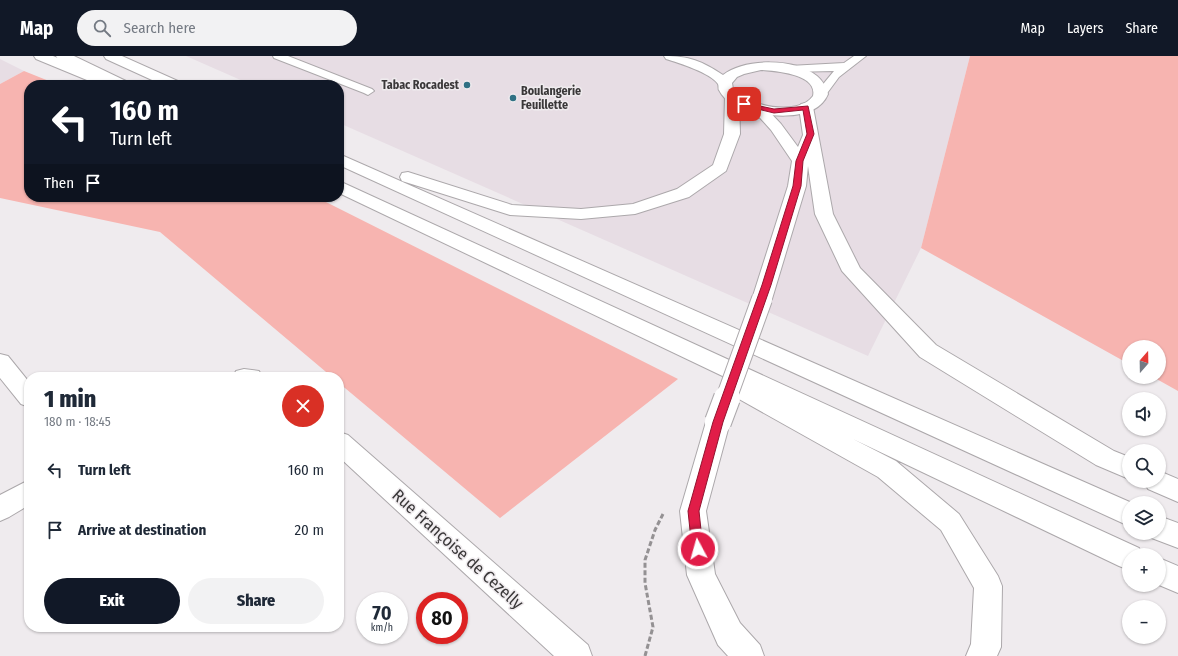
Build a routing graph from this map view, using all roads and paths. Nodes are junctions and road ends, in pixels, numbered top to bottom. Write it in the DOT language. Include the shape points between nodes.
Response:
graph roads {
  1 [pos="40,56"];
  2 [pos="63,56"];
  3 [pos="111,56"];
  4 [pos="116,56"];
  5 [pos="278,56"];
  6 [pos="671,56"];
  7 [pos="861,56"];
  8 [pos="848,66"];
  9 [pos="136,68"];
  10 [pos="789,69"];
  11 [pos="99,80"];
  12 [pos="113,80"];
  13 [pos="164,80"];
  14 [pos="340,80"];
  15 [pos="344,82"];
  16 [pos="729,90"];
  17 [pos="368,91"];
  18 [pos="821,94"];
  19 [pos="758,108"];
  20 [pos="806,108"];
  21 [pos="810,134"];
  22 [pos="344,159"];
  23 [pos="344,160"];
  24 [pos="800,161"];
  25 [pos="344,188"];
  26 [pos="534,276"];
  27 [pos="0,362"];
  28 [pos="24,392"];
  29 [pos="344,446"];
  30 [pos="1122,465"];
  31 [pos="1166,485"];
  32 [pos="1178,491"];
  33 [pos="24,494"];
  34 [pos="0,509"];
  35 [pos="664,509"];
  36 [pos="1122,511"];
  37 [pos="1166,531"];
  38 [pos="1178,536"];
  39 [pos="1122,554"];
  40 [pos="1166,574"];
  41 [pos="1178,580"];
  42 [pos="577,656"];
  43 [pos="645,656"];
  44 [pos="749,656"];
  45 [pos="981,656"];
  1 -- 11 [label="main road"];
  2 -- 12 [label="main road"];
  3 -- 9 [label="main road"];
  4 -- 9 [label="main road"];
  5 -- 14 [label="lane"];
  6 -- 16 [label="main road" via="702,67"];
  7 -- 8 [label="lane"];
  8 -- 10 [label="lane"];
  8 -- 18 [label="lane" via="835,75"];
  9 -- 13 [label="main road"];
  10 -- 16 [label="main road" via="761,66 732,68"];
  10 -- 18 [label="main road" via="812,79 819,86"];
  15 -- 17 [label="lane"];
  16 -- 19 [label="main road" via="744,104"];
  16 -- 22 [label="main road" via="732,134 720,167 683,193 635,209 581,214 510,210 373,165"];
  18 -- 20 [label="main road" via="817,102"];
  19 -- 20 [label="main road" via="790,111"];
  19 -- 24 [label="main road" via="776,127"];
  20 -- 21 [label="main road"];
  21 -- 24 [label="main road"];
  21 -- 30 [label="main road" via="824,214 852,271 928,351 1105,458"];
  23 -- 36 [label="main road"];
  24 -- 44 [label="main road, bridge" via="797,186 762,299 718,422 693,511 701,575 729,634"];
  25 -- 26 [label="main road"];
  26 -- 39 [label="main road"];
  26 -- 45 [label="main road" via="887,469 950,522 988,586 986,647"];
  27 -- 28 [label="main road"];
  29 -- 42 [label="main road, Rue Françoise de Cezelly"];
  31 -- 32 [label="main road"];
  33 -- 34 [label="main road"];
  35 -- 43 [label="path" via="645,560 645,583 653,627"];
  37 -- 38 [label="main road"];
  40 -- 41 [label="main road"];
}
